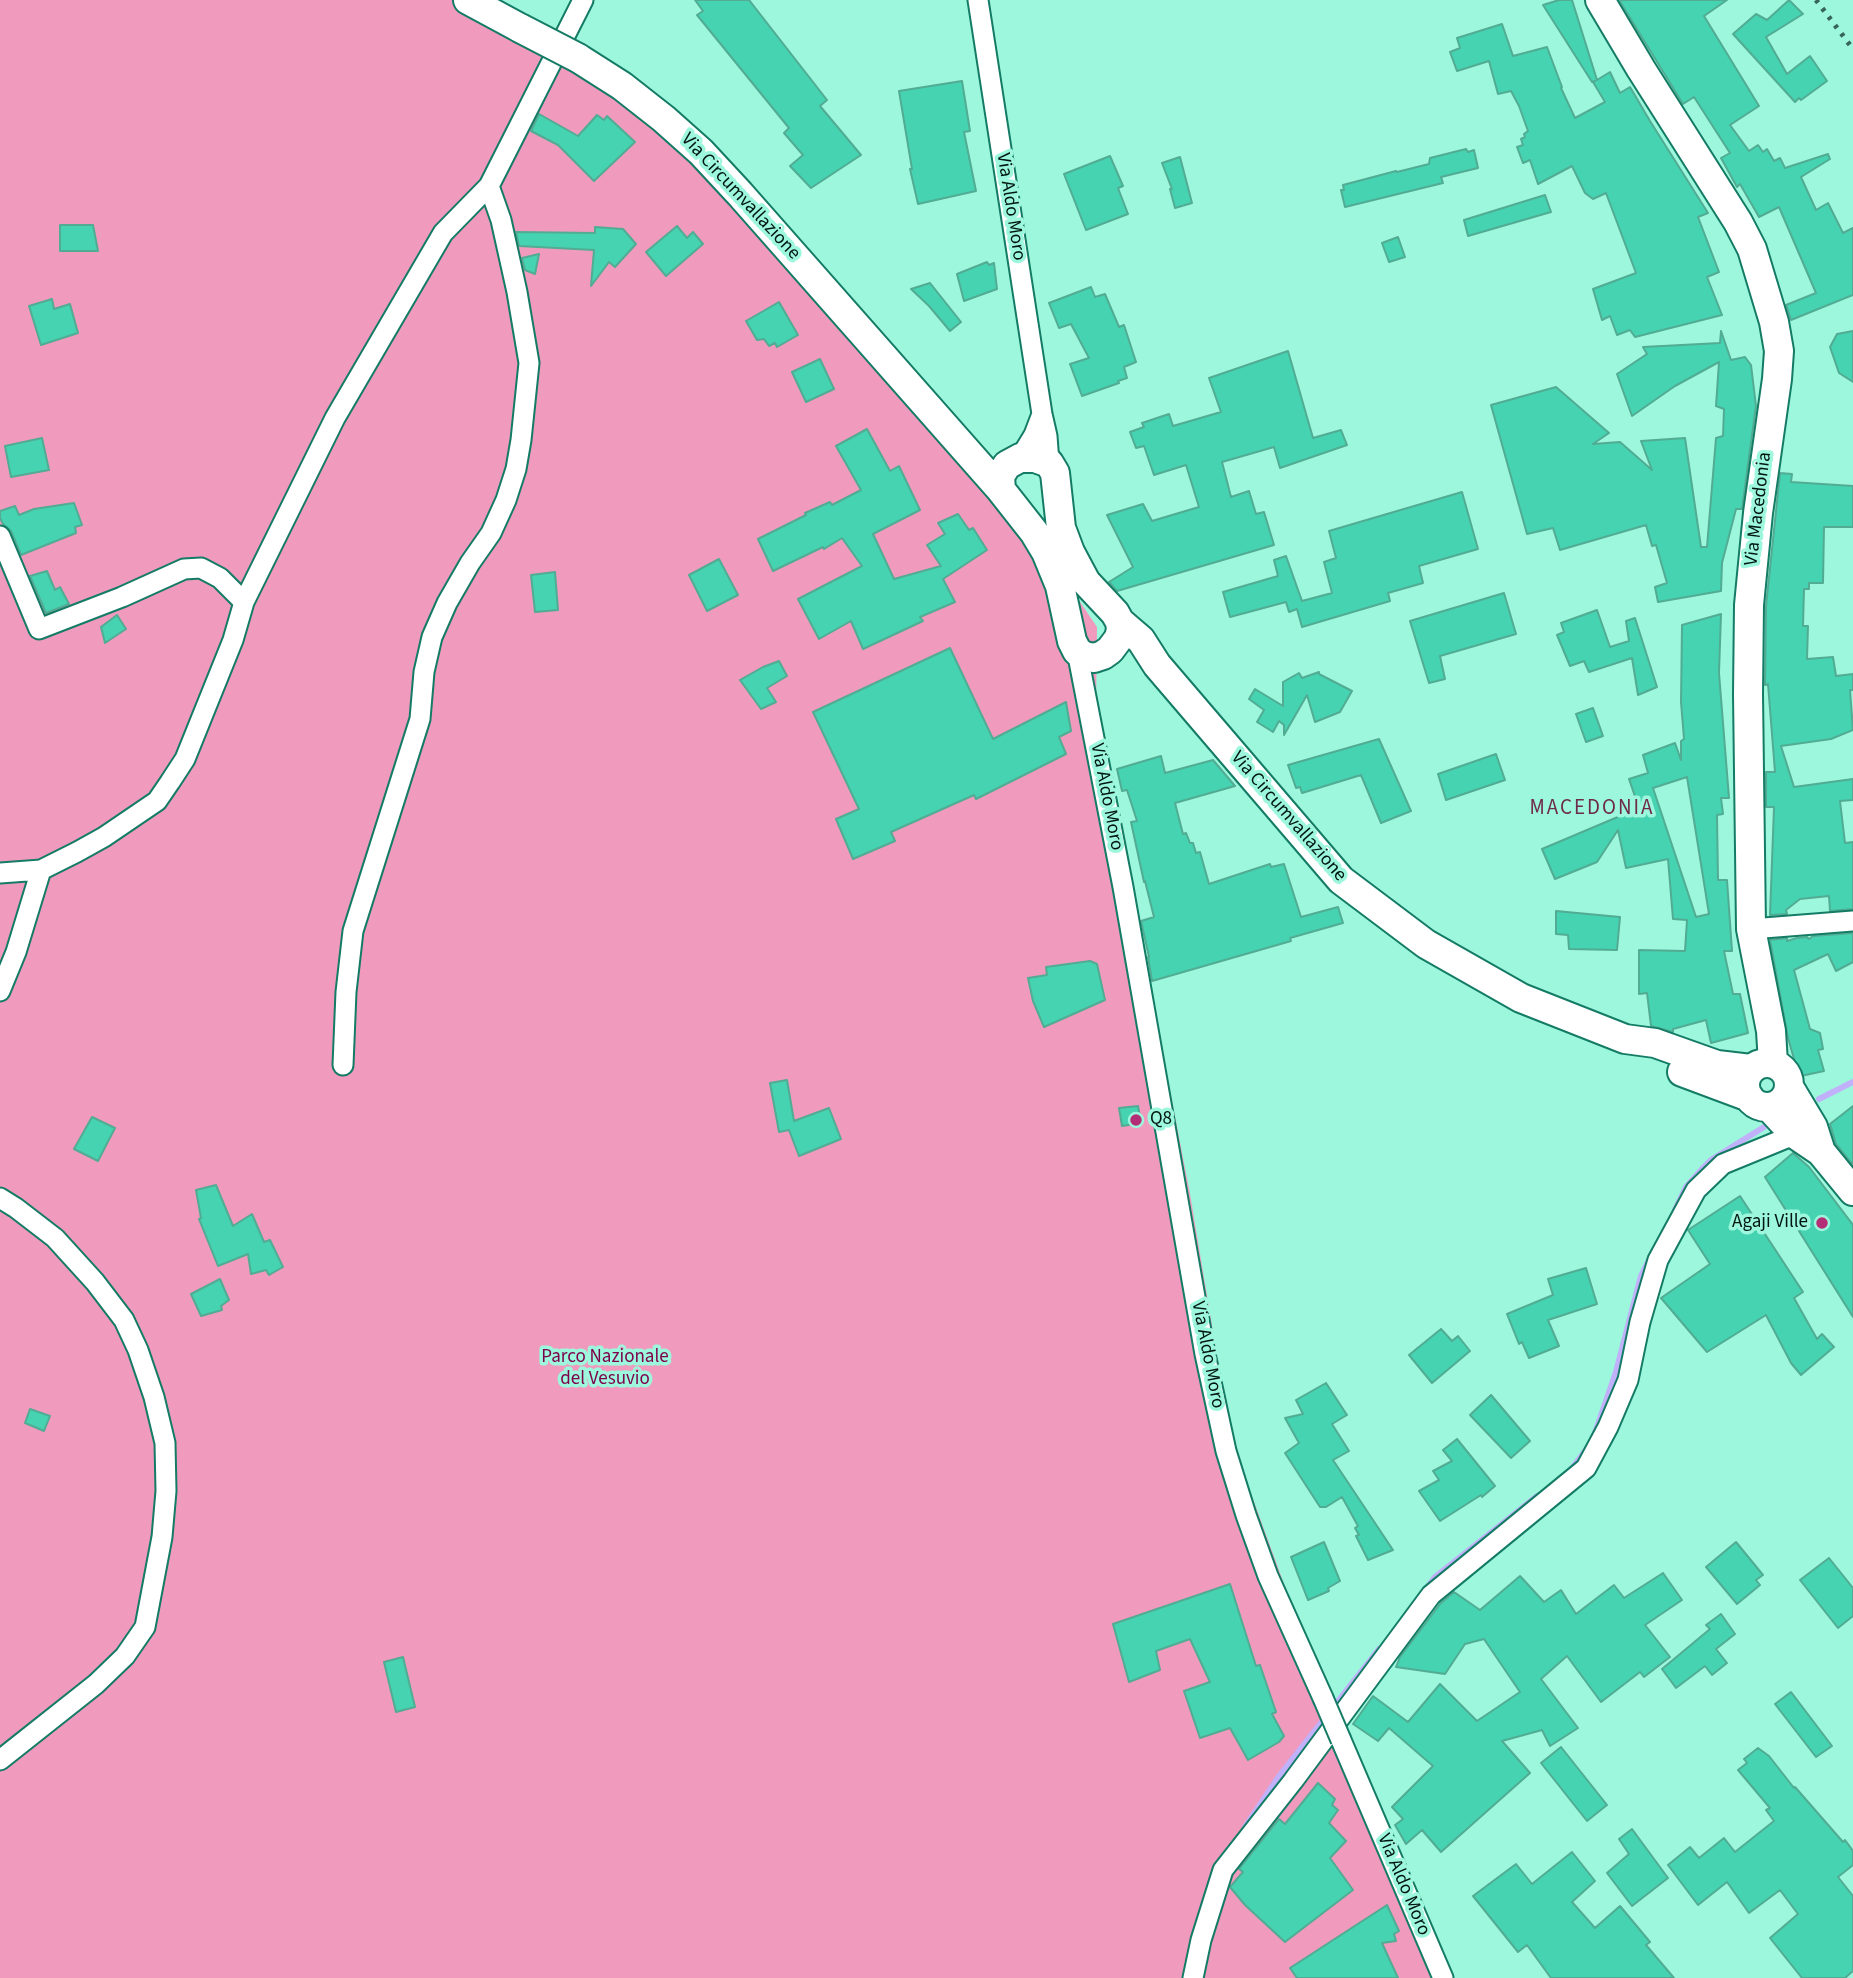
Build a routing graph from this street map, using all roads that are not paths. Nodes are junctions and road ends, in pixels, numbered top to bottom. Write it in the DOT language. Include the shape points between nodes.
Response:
graph roads {
  1 [pos="468,0"];
  2 [pos="583,0"];
  3 [pos="978,0"];
  4 [pos="1600,0"];
  5 [pos="489,186"];
  6 [pos="1042,414"];
  7 [pos="1049,463"];
  8 [pos="1009,471"];
  9 [pos="0,536"];
  10 [pos="244,602"];
  11 [pos="1120,622"];
  12 [pos="1097,652"];
  13 [pos="1157,665"];
  14 [pos="41,870"];
  15 [pos="0,873"];
  16 [pos="1853,921"];
  17 [pos="1751,929"];
  18 [pos="0,991"];
  19 [pos="1625,1040"];
  20 [pos="344,1065"];
  21 [pos="1762,1066"];
  22 [pos="1789,1087"];
  23 [pos="1759,1102"];
  24 [pos="1793,1133"];
  25 [pos="1821,1152"];
  26 [pos="1853,1191"];
  27 [pos="0,1198"];
  28 [pos="0,1760"];
  29 [pos="1193,1978"];
  30 [pos="1443,1978"];
  1 -- 8 [label="main road, Via Circumvallazione, bridge" via="578,58 664,118 740,194 967,449"];
  2 -- 5 [label="street"];
  3 -- 6 [label="street, Via Aldo Moro"];
  4 -- 17 [label="main road, Via Macedonia" via="1752,249 1779,351 1749,605"];
  5 -- 10 [label="street" via="443,233 419,272 335,418"];
  5 -- 20 [label="street" via="501,220 529,363 518,459 491,533 447,603 432,637 420,719 353,931"];
  6 -- 7 [label="street, Via Aldo Moro"];
  6 -- 8 [label="street" via="1034,435"];
  7 -- 8 [label="main road, Via Circumvallazione" via="1035,458"];
  7 -- 11 [label="main road, Via Circumvallazione" via="1055,473 1061,528 1070,552 1086,582"];
  8 -- 12 [label="main road" via="1060,586 1072,641"];
  9 -- 10 [label="street" via="39,629 184,569 211,573"];
  10 -- 14 [label="street" via="185,759 157,801 104,837"];
  11 -- 12 [label="main road" via="1119,638"];
  11 -- 13 [label="main road, Via Circumvallazione" via="1141,640"];
  12 -- 13 [label="main road"];
  12 -- 30 [label="street, Via Aldo Moro, bridge" via="1088,698 1226,1451 1268,1576"];
  13 -- 19 [label="main road, Via Circumvallazione" via="1341,880 1426,944 1521,998"];
  14 -- 15 [label="street"];
  14 -- 18 [label="street"];
  16 -- 17 [label="street"];
  17 -- 21 [label="main road, Via Macedonia" via="1771,1031"];
  19 -- 21 [label="main road, Via Circumvallazione" via="1655,1043 1717,1065"];
  19 -- 23 [label="main road, Via Circumvallazione" via="1652,1060"];
  21 -- 22 [label="main road" via="1780,1067"];
  21 -- 23 [label="main road" via="1747,1075 1745,1082 1745,1090"];
  22 -- 23 [label="main road" via="1783,1101"];
  22 -- 25 [label="main road" via="1813,1127"];
  23 -- 24 [label="main road"];
  24 -- 25 [label="main road"];
  24 -- 29 [label="street" via="1723,1164 1696,1190 1658,1260 1628,1380 1586,1468 1432,1595 1223,1871"];
  25 -- 26 [label="main road"];
  27 -- 28 [label="street" via="55,1238 124,1320 154,1397 165,1443 166,1491 145,1628 96,1685"];
}
